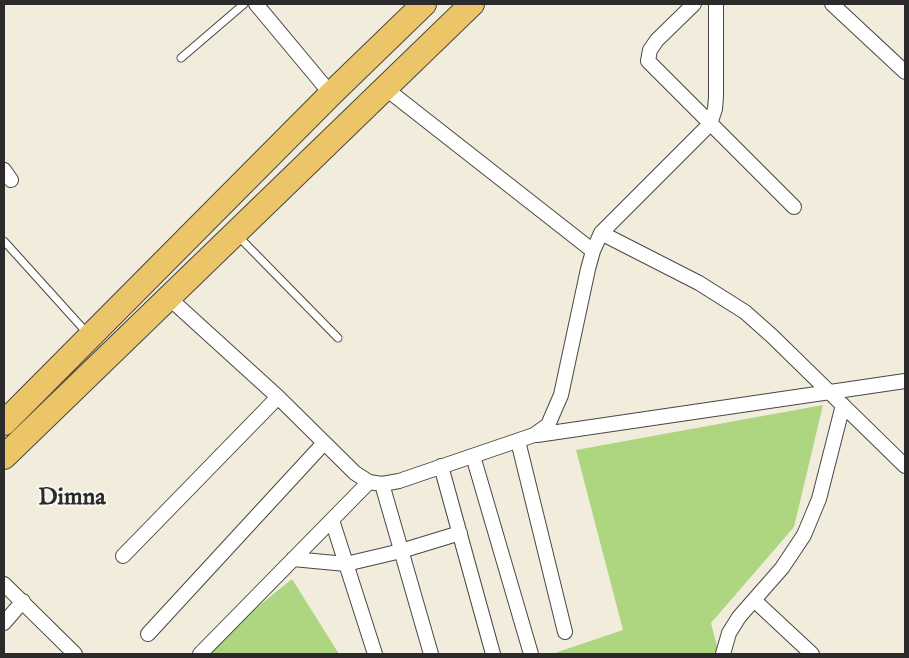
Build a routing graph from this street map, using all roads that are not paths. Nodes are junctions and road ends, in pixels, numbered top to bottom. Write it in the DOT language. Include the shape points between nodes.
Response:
graph roads {
  1 [pos="244,4"];
  2 [pos="256,4"];
  3 [pos="472,4"];
  4 [pos="694,4"];
  5 [pos="716,4"];
  6 [pos="832,4"];
  7 [pos="418,10"];
  8 [pos="435,40"];
  9 [pos="181,58"];
  10 [pos="905,72"];
  11 [pos="385,88"];
  12 [pos="332,94"];
  13 [pos="710,124"];
  14 [pos="794,207"];
  15 [pos="235,233"];
  16 [pos="601,233"];
  17 [pos="4,241"];
  18 [pos="592,251"];
  19 [pos="168,298"];
  20 [pos="90,336"];
  21 [pos="338,338"];
  22 [pos="905,381"];
  23 [pos="830,392"];
  24 [pos="278,397"];
  25 [pos="843,404"];
  26 [pos="4,423"];
  27 [pos="534,435"];
  28 [pos="518,441"];
  29 [pos="324,442"];
  30 [pos="473,456"];
  31 [pos="4,457"];
  32 [pos="442,466"];
  33 [pos="905,466"];
  34 [pos="376,483"];
  35 [pos="332,520"];
  36 [pos="460,533"];
  37 [pos="401,551"];
  38 [pos="123,556"];
  39 [pos="293,559"];
  40 [pos="346,564"];
  41 [pos="4,584"];
  42 [pos="754,600"];
  43 [pos="23,601"];
  44 [pos="4,623"];
  45 [pos="566,632"];
  46 [pos="148,634"];
  47 [pos="75,654"];
  48 [pos="200,654"];
  49 [pos="375,654"];
  50 [pos="431,654"];
  51 [pos="493,654"];
  52 [pos="531,654"];
  53 [pos="723,654"];
  54 [pos="812,654"];
  1 -- 9 [label="lane"];
  2 -- 12 [label="street"];
  3 -- 8 [label="highway"];
  4 -- 13 [label="street" via="657,40 648,61"];
  5 -- 13 [label="street" via="716,97"];
  6 -- 10 [label="street"];
  7 -- 8 [label="highway"];
  7 -- 12 [label="highway"];
  8 -- 11 [label="highway"];
  11 -- 15 [label="highway"];
  11 -- 18 [label="street"];
  12 -- 20 [label="highway"];
  13 -- 14 [label="street"];
  13 -- 16 [label="street"];
  15 -- 19 [label="highway"];
  15 -- 21 [label="lane"];
  16 -- 18 [label="street"];
  16 -- 23 [label="street" via="745,312"];
  17 -- 20 [label="lane"];
  18 -- 27 [label="street" via="561,395 548,426"];
  19 -- 24 [label="street"];
  19 -- 31 [label="highway"];
  20 -- 26 [label="highway"];
  22 -- 23 [label="street"];
  23 -- 25 [label="street"];
  23 -- 27 [label="street"];
  24 -- 29 [label="street"];
  24 -- 38 [label="street"];
  25 -- 33 [label="street"];
  25 -- 42 [label="street" via="819,499 804,535 782,568"];
  27 -- 28 [label="street"];
  28 -- 30 [label="street"];
  28 -- 45 [label="street"];
  29 -- 34 [label="street" via="355,473"];
  29 -- 46 [label="street"];
  30 -- 32 [label="street"];
  30 -- 52 [label="street"];
  32 -- 34 [label="street" via="399,481"];
  32 -- 36 [label="street"];
  34 -- 35 [label="street"];
  34 -- 37 [label="street"];
  35 -- 39 [label="street"];
  35 -- 40 [label="street"];
  36 -- 37 [label="street"];
  36 -- 51 [label="street"];
  37 -- 40 [label="street"];
  37 -- 50 [label="street"];
  39 -- 40 [label="street"];
  39 -- 48 [label="street"];
  40 -- 49 [label="street"];
  41 -- 43 [label="street"];
  42 -- 53 [label="street" via="729,633"];
  42 -- 54 [label="street"];
  43 -- 44 [label="street"];
  43 -- 47 [label="street"];
}
